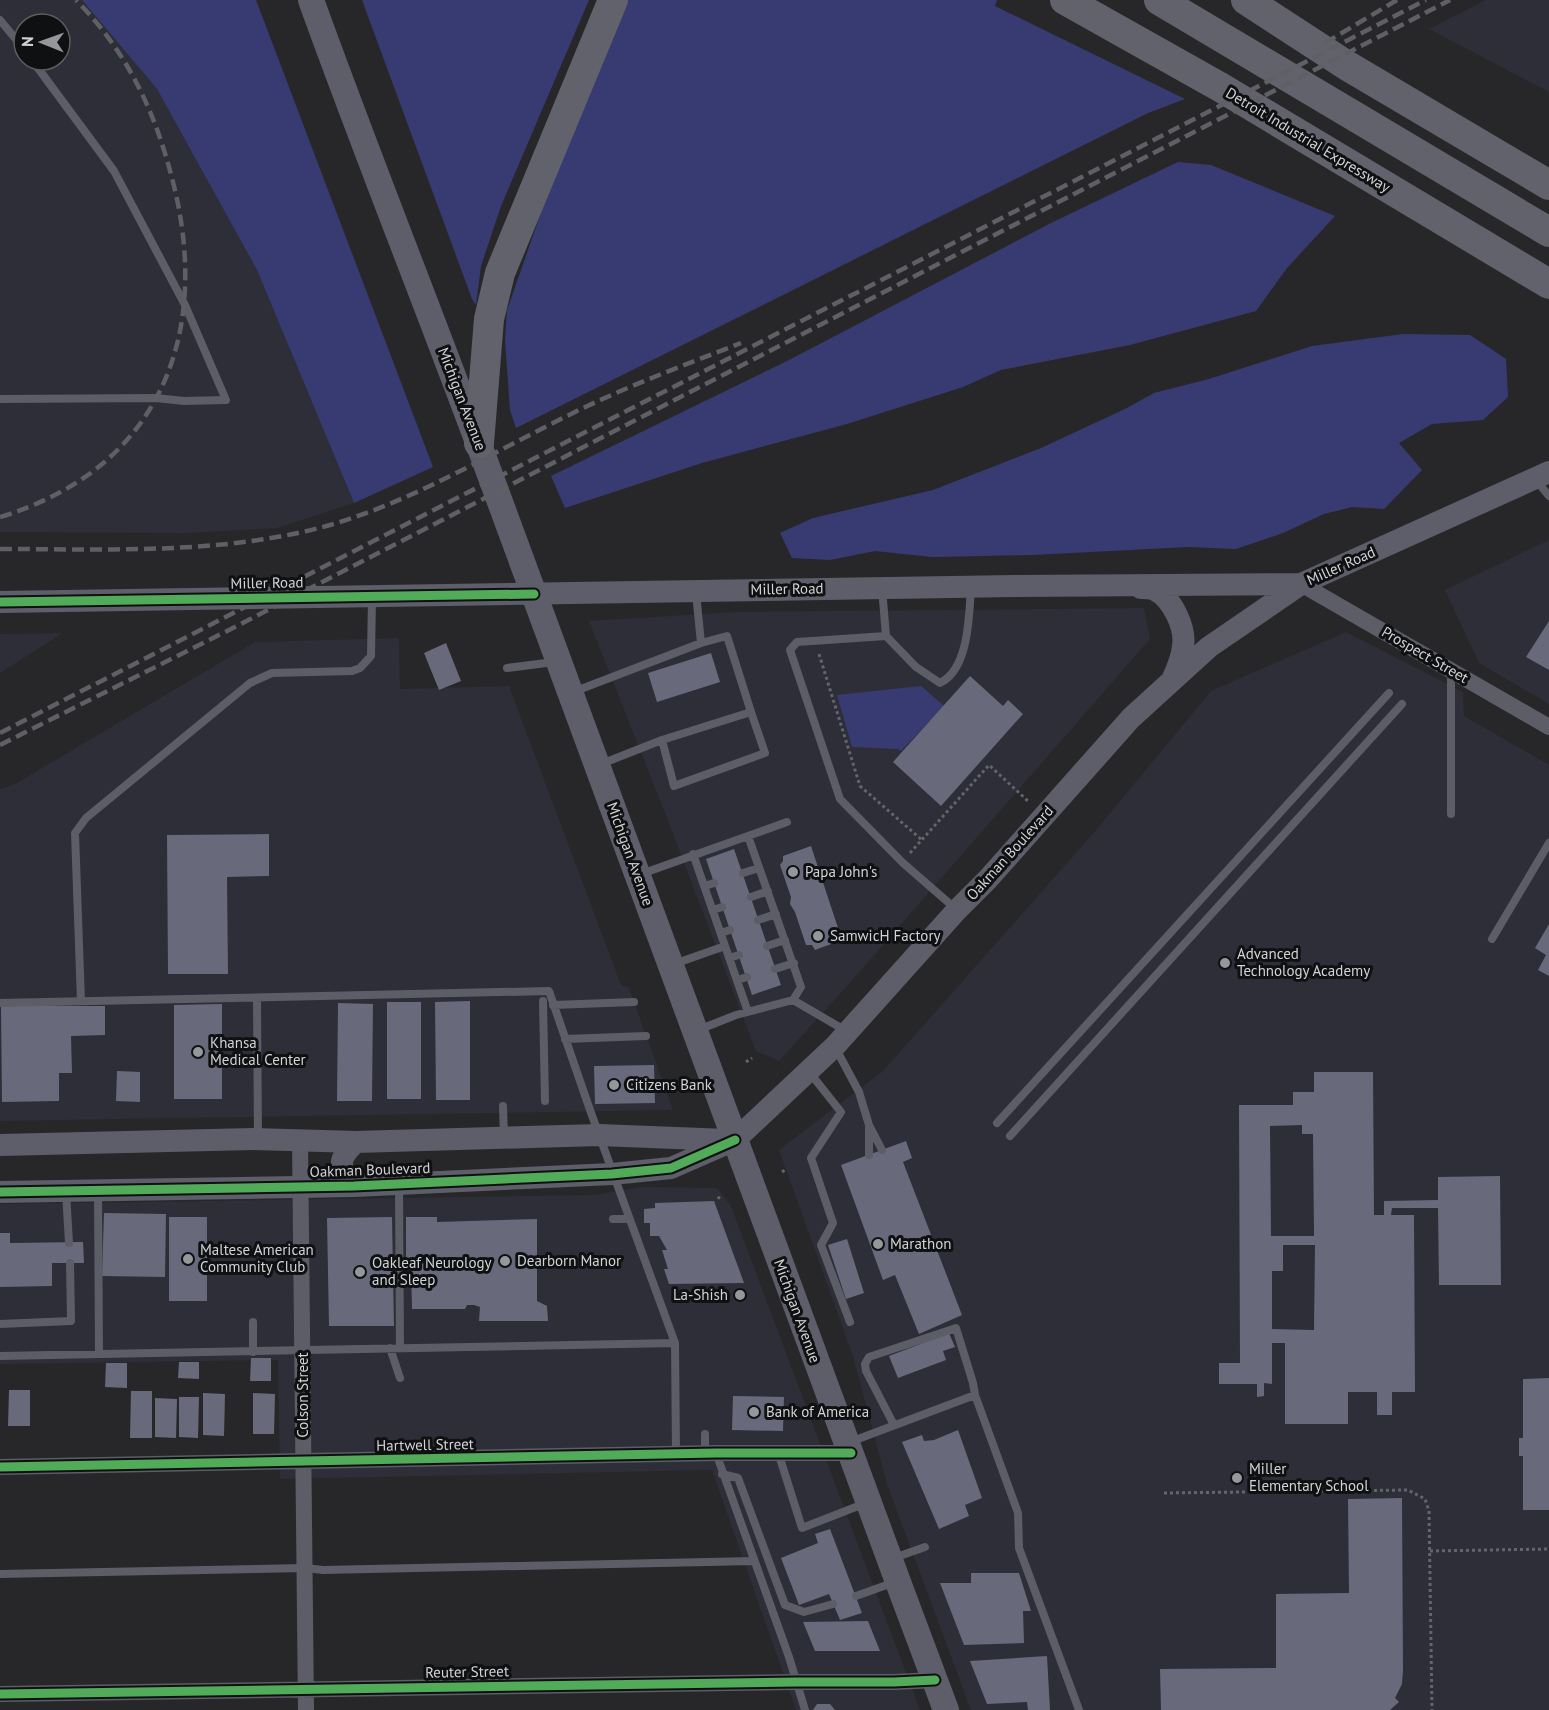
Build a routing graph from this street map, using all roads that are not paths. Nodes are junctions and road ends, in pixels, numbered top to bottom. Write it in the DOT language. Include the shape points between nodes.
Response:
graph roads {
  1 [pos="311,0"];
  2 [pos="613,0"];
  3 [pos="1065,0"];
  4 [pos="1159,0"];
  5 [pos="1246,0"];
  6 [pos="1258,0"];
  7 [pos="0,20"];
  8 [pos="12,34"];
  9 [pos="1309,42"];
  10 [pos="41,72"];
  11 [pos="1549,185"];
  12 [pos="1549,232"];
  13 [pos="1549,284"];
  14 [pos="0,399"];
  15 [pos="479,443"];
  16 [pos="1542,475"];
  17 [pos="1549,496"];
  18 [pos="1301,584"];
  19 [pos="1125,585"];
  20 [pos="971,586"];
  21 [pos="882,588"];
  22 [pos="696,591"];
  23 [pos="534,594"];
  24 [pos="372,596"];
  25 [pos="0,602"];
  26 [pos="886,636"];
  27 [pos="701,643"];
  28 [pos="558,661"];
  29 [pos="507,668"];
  30 [pos="1450,669"];
  31 [pos="1171,682"];
  32 [pos="571,693"];
  33 [pos="1389,693"];
  34 [pos="1402,704"];
  35 [pos="751,712"];
  36 [pos="1549,727"];
  37 [pos="662,740"];
  38 [pos="597,765"];
  39 [pos="1451,814"];
  40 [pos="787,822"];
  41 [pos="748,836"];
  42 [pos="1549,843"];
  43 [pos="693,854"];
  44 [pos="759,868"];
  45 [pos="743,873"];
  46 [pos="638,875"];
  47 [pos="714,883"];
  48 [pos="705,886"];
  49 [pos="768,891"];
  50 [pos="751,897"];
  51 [pos="957,910"];
  52 [pos="776,914"];
  53 [pos="758,920"];
  54 [pos="730,930"];
  55 [pos="720,933"];
  56 [pos="1492,939"];
  57 [pos="785,940"];
  58 [pos="725,946"];
  59 [pos="767,946"];
  60 [pos="739,955"];
  61 [pos="729,958"];
  62 [pos="794,963"];
  63 [pos="671,965"];
  64 [pos="775,969"];
  65 [pos="747,977"];
  66 [pos="737,980"];
  67 [pos="501,992"];
  68 [pos="257,998"];
  69 [pos="543,1000"];
  70 [pos="793,1000"];
  71 [pos="81,1001"];
  72 [pos="501,1001"];
  73 [pos="634,1002"];
  74 [pos="0,1003"];
  75 [pos="553,1005"];
  76 [pos="748,1012"];
  77 [pos="695,1031"];
  78 [pos="646,1036"];
  79 [pos="565,1039"];
  80 [pos="842,1039"];
  81 [pos="809,1071"];
  82 [pos="545,1101"];
  83 [pos="503,1106"];
  84 [pos="997,1123"];
  85 [pos="869,1125"];
  86 [pos="599,1134"];
  87 [pos="1010,1136"];
  88 [pos="504,1137"];
  89 [pos="258,1139"];
  90 [pos="300,1140"];
  91 [pos="735,1140"];
  92 [pos="356,1142"];
  93 [pos="0,1145"];
  94 [pos="882,1150"];
  95 [pos="868,1155"];
  96 [pos="612,1174"];
  97 [pos="399,1184"];
  98 [pos="354,1186"];
  99 [pos="301,1187"];
  100 [pos="66,1191"];
  101 [pos="98,1191"];
  102 [pos="0,1192"];
  103 [pos="614,1219"];
  104 [pos="629,1219"];
  105 [pos="69,1243"];
  106 [pos="70,1263"];
  107 [pos="253,1322"];
  108 [pos="850,1322"];
  109 [pos="0,1323"];
  110 [pos="675,1343"];
  111 [pos="390,1348"];
  112 [pos="400,1348"];
  113 [pos="303,1351"];
  114 [pos="253,1352"];
  115 [pos="99,1354"];
  116 [pos="0,1356"];
  117 [pos="400,1378"];
  118 [pos="975,1395"];
  119 [pos="894,1425"];
  120 [pos="705,1434"];
  121 [pos="849,1448"];
  122 [pos="778,1452"];
  123 [pos="676,1454"];
  124 [pos="710,1454"];
  125 [pos="304,1462"];
  126 [pos="0,1467"];
  127 [pos="722,1474"];
  128 [pos="869,1502"];
  129 [pos="925,1547"];
  130 [pos="754,1561"];
  131 [pos="305,1568"];
  132 [pos="894,1570"];
  133 [pos="0,1574"];
  134 [pos="855,1596"];
  135 [pos="833,1604"];
  136 [pos="935,1680"];
  137 [pos="797,1682"];
  138 [pos="306,1689"];
  139 [pos="0,1694"];
  140 [pos="306,1710"];
  141 [pos="806,1710"];
  142 [pos="946,1710"];
  143 [pos="1079,1710"];
  1 -- 15 [label="main road, Michigan Avenue"];
  2 -- 15 [label="highway" via="500,273 489,319"];
  3 -- 13 [label="highway, Detroit Industrial Expressway" via="1220,87"];
  4 -- 12 [label="highway"];
  5 -- 9 [label="highway"];
  6 -- 9 [label="highway"];
  7 -- 8 [label="lane"];
  9 -- 11 [label="highway"];
  10 -- 14 [label="lane" via="114,171 185,305 226,400"];
  15 -- 23 [label="main road, Michigan Avenue"];
  16 -- 17 [label="lane"];
  16 -- 18 [label="street, Miller Road"];
  18 -- 19 [label="street, Miller Road"];
  18 -- 30 [label="street, Prospect Street"];
  18 -- 31 [label="street, Oakman Boulevard" via="1209,647"];
  19 -- 20 [label="street, Miller Road"];
  19 -- 31 [label="street" via="1155,590 1172,606 1182,625 1184,644"];
  20 -- 21 [label="street, Miller Road"];
  20 -- 26 [label="lane" via="965,649 950,678 940,683 916,667"];
  21 -- 22 [label="street, Miller Road"];
  21 -- 26 [label="lane"];
  22 -- 23 [label="street, Miller Road"];
  22 -- 27 [label="lane"];
  23 -- 24 [label="street, Miller Road"];
  23 -- 28 [label="main road, Michigan Avenue"];
  24 -- 25 [label="street, Miller Road"];
  24 -- 71 [label="lane" via="371,656 360,668 272,674 250,682 86,818 75,833"];
  26 -- 51 [label="lane" via="797,642 790,650 840,800"];
  27 -- 32 [label="lane"];
  27 -- 35 [label="lane" via="727,636"];
  28 -- 29 [label="lane"];
  28 -- 32 [label="main road, Michigan Avenue"];
  30 -- 36 [label="street, Prospect Street"];
  30 -- 39 [label="lane"];
  31 -- 51 [label="street, Oakman Boulevard" via="1131,718"];
  32 -- 38 [label="main road, Michigan Avenue"];
  33 -- 84 [label="lane"];
  34 -- 87 [label="lane"];
  35 -- 37 [label="lane"];
  35 -- 37 [label="lane" via="765,753 674,786"];
  37 -- 38 [label="lane"];
  38 -- 46 [label="main road, Michigan Avenue"];
  40 -- 41 [label="lane"];
  41 -- 43 [label="lane"];
  41 -- 44 [label="lane"];
  42 -- 56 [label="lane"];
  43 -- 46 [label="lane"];
  43 -- 48 [label="lane"];
  44 -- 45 [label="lane"];
  44 -- 49 [label="lane"];
  46 -- 63 [label="main road, Michigan Avenue"];
  47 -- 48 [label="lane"];
  48 -- 55 [label="lane" via="718,908"];
  49 -- 50 [label="lane"];
  49 -- 52 [label="lane"];
  51 -- 80 [label="street, Oakman Boulevard"];
  52 -- 53 [label="lane"];
  52 -- 57 [label="lane"];
  54 -- 55 [label="lane"];
  55 -- 58 [label="lane"];
  57 -- 59 [label="lane"];
  57 -- 62 [label="lane"];
  58 -- 61 [label="lane"];
  58 -- 63 [label="lane"];
  60 -- 61 [label="lane"];
  61 -- 66 [label="lane"];
  62 -- 64 [label="lane"];
  62 -- 70 [label="lane" via="801,987"];
  63 -- 77 [label="main road, Michigan Avenue"];
  65 -- 66 [label="lane"];
  66 -- 76 [label="lane"];
  67 -- 68 [label="lane"];
  67 -- 72 [label="lane"];
  67 -- 75 [label="lane" via="549,990"];
  68 -- 71 [label="lane"];
  68 -- 89 [label="lane"];
  69 -- 82 [label="lane"];
  70 -- 76 [label="lane"];
  70 -- 80 [label="lane"];
  71 -- 74 [label="lane"];
  73 -- 75 [label="lane"];
  75 -- 79 [label="lane"];
  76 -- 77 [label="lane"];
  77 -- 91 [label="main road, Michigan Avenue"];
  78 -- 79 [label="lane"];
  79 -- 86 [label="lane"];
  80 -- 81 [label="street, Oakman Boulevard"];
  80 -- 85 [label="lane"];
  81 -- 91 [label="street, Oakman Boulevard"];
  81 -- 108 [label="lane" via="841,1112 811,1158 833,1223 821,1245"];
  83 -- 88 [label="lane"];
  85 -- 94 [label="lane"];
  85 -- 95 [label="lane"];
  86 -- 88 [label="street, Oakman Boulevard"];
  86 -- 91 [label="street, Oakman Boulevard"];
  86 -- 96 [label="lane"];
  88 -- 92 [label="street, Oakman Boulevard"];
  89 -- 90 [label="street, Oakman Boulevard"];
  89 -- 93 [label="street, Oakman Boulevard"];
  90 -- 92 [label="street, Oakman Boulevard"];
  90 -- 99 [label="street, Colson Street"];
  91 -- 96 [label="street, Oakman Boulevard" via="671,1168"];
  91 -- 121 [label="main road, Michigan Avenue"];
  92 -- 98 [label="street" via="341,1162 344,1175"];
  96 -- 97 [label="street, Oakman Boulevard"];
  96 -- 104 [label="lane"];
  97 -- 98 [label="street, Oakman Boulevard"];
  97 -- 112 [label="lane"];
  98 -- 99 [label="street, Oakman Boulevard"];
  99 -- 101 [label="street, Oakman Boulevard"];
  99 -- 113 [label="street, Colson Street"];
  100 -- 101 [label="street, Oakman Boulevard"];
  100 -- 102 [label="street, Oakman Boulevard"];
  100 -- 105 [label="lane"];
  101 -- 115 [label="lane"];
  103 -- 104 [label="lane"];
  104 -- 110 [label="lane"];
  106 -- 109 [label="lane" via="71,1321"];
  107 -- 114 [label="lane"];
  110 -- 112 [label="lane"];
  110 -- 123 [label="lane" via="671,1413"];
  111 -- 112 [label="lane"];
  111 -- 113 [label="lane"];
  111 -- 117 [label="lane"];
  113 -- 114 [label="lane"];
  113 -- 125 [label="street, Colson Street"];
  114 -- 115 [label="lane"];
  115 -- 116 [label="lane"];
  118 -- 119 [label="lane"];
  118 -- 119 [label="lane" via="956,1328 869,1357 866,1371"];
  118 -- 143 [label="lane" via="1018,1513 1019,1548"];
  119 -- 121 [label="lane"];
  120 -- 124 [label="lane"];
  121 -- 122 [label="street, Hartwell Street"];
  121 -- 128 [label="main road, Michigan Avenue"];
  122 -- 124 [label="street, Hartwell Street"];
  122 -- 128 [label="lane" via="802,1528"];
  123 -- 124 [label="street, Hartwell Street"];
  123 -- 125 [label="street, Hartwell Street"];
  124 -- 127 [label="lane"];
  125 -- 126 [label="street, Hartwell Street"];
  125 -- 131 [label="street, Colson Street"];
  127 -- 130 [label="lane"];
  127 -- 135 [label="lane" via="738,1478 785,1605 804,1612"];
  128 -- 132 [label="main road, Michigan Avenue"];
  129 -- 132 [label="lane"];
  130 -- 131 [label="lane"];
  130 -- 137 [label="lane"];
  131 -- 133 [label="lane"];
  131 -- 138 [label="street, Colson Street"];
  132 -- 134 [label="lane"];
  132 -- 136 [label="main road, Michigan Avenue"];
  136 -- 137 [label="street, Reuter Street"];
  136 -- 142 [label="main road, Michigan Avenue"];
  137 -- 138 [label="street, Reuter Street"];
  137 -- 141 [label="lane"];
  138 -- 139 [label="street, Reuter Street"];
  138 -- 140 [label="street, Colson Street"];
}
